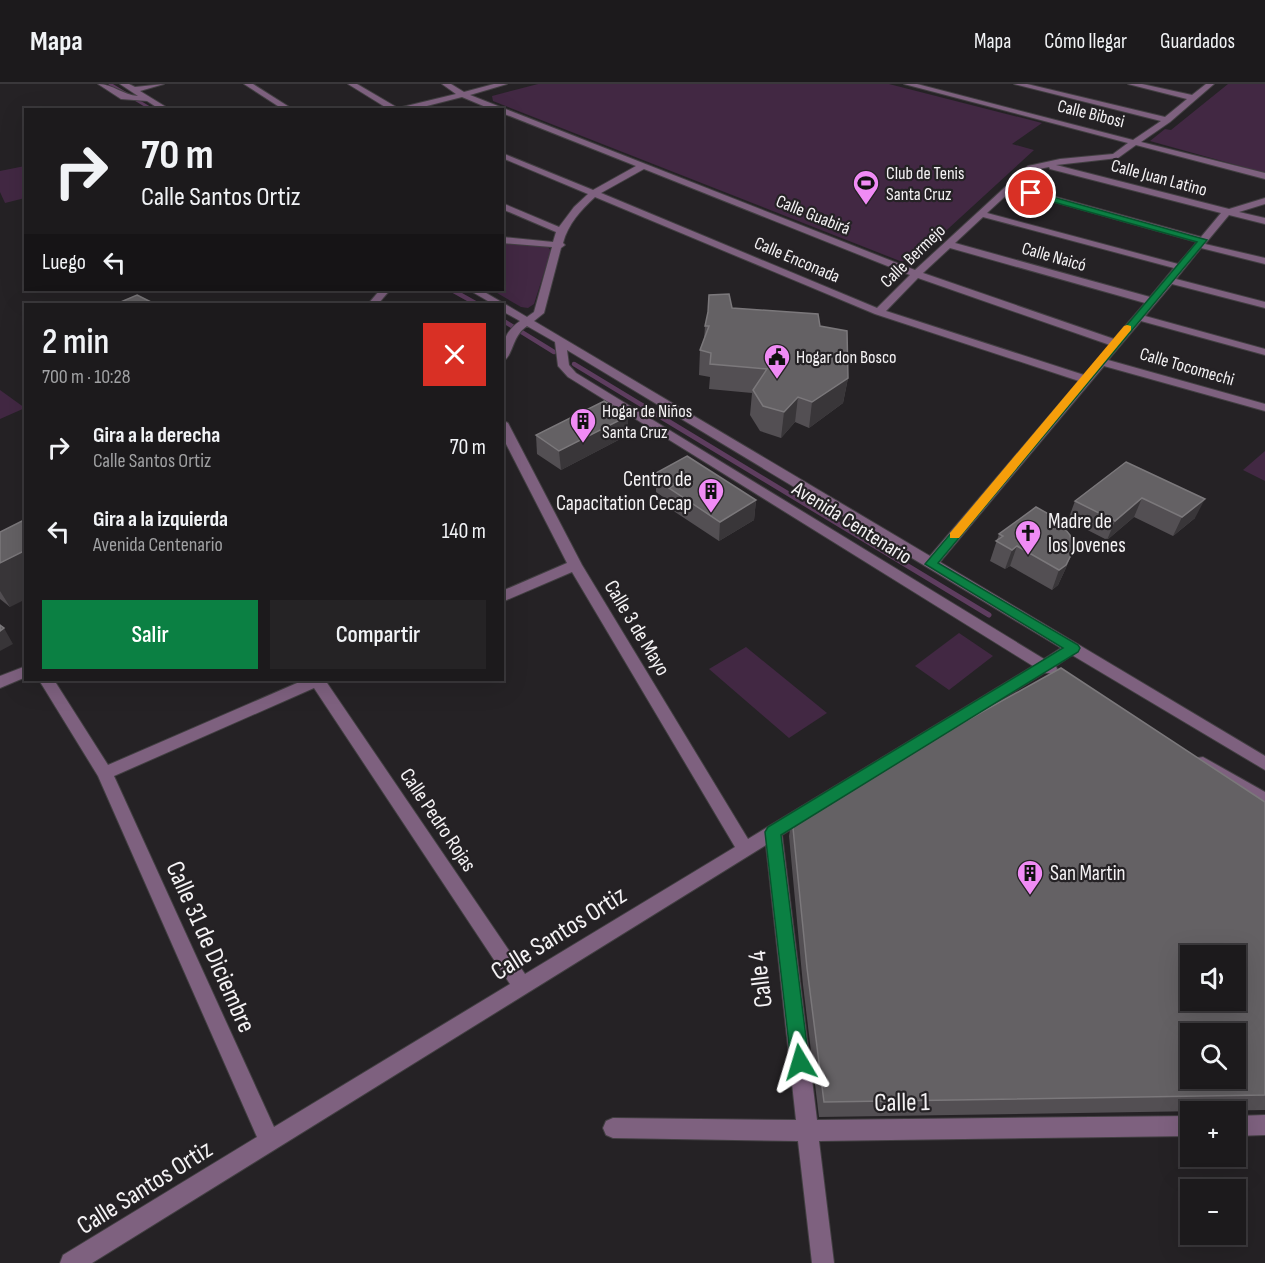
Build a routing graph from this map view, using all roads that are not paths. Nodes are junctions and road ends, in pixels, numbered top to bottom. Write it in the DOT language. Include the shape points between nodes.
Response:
graph roads {
  1 [pos="102,84"];
  2 [pos="124,84"];
  3 [pos="160,84"];
  4 [pos="248,84"];
  5 [pos="352,84"];
  6 [pos="446,84"];
  7 [pos="503,84"];
  8 [pos="908,84"];
  9 [pos="1018,84"];
  10 [pos="1132,84"];
  11 [pos="1210,84"];
  12 [pos="132,94"];
  13 [pos="462,94"];
  14 [pos="1193,98"];
  15 [pos="149,99"];
  16 [pos="164,108"];
  17 [pos="287,108"];
  18 [pos="394,108"];
  19 [pos="406,108"];
  20 [pos="497,108"];
  21 [pos="504,111"];
  22 [pos="1167,120"];
  23 [pos="1138,142"];
  24 [pos="504,156"];
  25 [pos="1044,165"];
  26 [pos="643,166"];
  27 [pos="1265,176"];
  28 [pos="1010,188"];
  29 [pos="594,194"];
  30 [pos="1265,201"];
  31 [pos="504,207"];
  32 [pos="1226,213"];
  33 [pos="981,214"];
  34 [pos="1265,222"];
  35 [pos="561,231"];
  36 [pos="504,240"];
  37 [pos="1200,243"];
  38 [pos="560,244"];
  39 [pos="948,244"];
  40 [pos="1265,261"];
  41 [pos="1180,267"];
  42 [pos="916,274"];
  43 [pos="1169,280"];
  44 [pos="384,291"];
  45 [pos="476,291"];
  46 [pos="1151,301"];
  47 [pos="374,303"];
  48 [pos="497,303"];
  49 [pos="1265,305"];
  50 [pos="504,308"];
  51 [pos="879,312"];
  52 [pos="1137,317"];
  53 [pos="521,326"];
  54 [pos="560,341"];
  55 [pos="1115,343"];
  56 [pos="1265,352"];
  57 [pos="504,355"];
  58 [pos="1100,361"];
  59 [pos="1085,379"];
  60 [pos="1265,408"];
  61 [pos="504,427"];
  62 [pos="931,564"];
  63 [pos="575,565"];
  64 [pos="504,596"];
  65 [pos="1073,648"];
  66 [pos="1044,666"];
  67 [pos="24,672"];
  68 [pos="1064,678"];
  69 [pos="47,681"];
  70 [pos="315,681"];
  71 [pos="318,681"];
  72 [pos="0,682"];
  73 [pos="1195,757"];
  74 [pos="1265,764"];
  75 [pos="105,773"];
  76 [pos="1265,800"];
  77 [pos="773,832"];
  78 [pos="745,849"];
  79 [pos="522,986"];
  80 [pos="1265,1125"];
  81 [pos="1180,1126"];
  82 [pos="1246,1126"];
  83 [pos="613,1128"];
  84 [pos="808,1131"];
  85 [pos="269,1141"];
  86 [pos="71,1263"];
  87 [pos="823,1263"];
  1 -- 12 [label="street"];
  2 -- 12 [label="street"];
  3 -- 12 [label="street"];
  4 -- 17 [label="street"];
  5 -- 18 [label="street"];
  6 -- 13 [label="street, Calle Guabirá"];
  7 -- 13 [label="street"];
  8 -- 23 [label="street, Calle Bibosi"];
  9 -- 22 [label="street"];
  10 -- 14 [label="street"];
  11 -- 14 [label="street, Calle Bermejo"];
  12 -- 15 [label="street"];
  12 -- 15 [label="street"];
  13 -- 19 [label="street"];
  13 -- 20 [label="street, Calle Guabirá"];
  14 -- 22 [label="street, Calle Bermejo"];
  15 -- 16 [label="street"];
  21 -- 26 [label="street, Calle Guabirá"];
  22 -- 23 [label="street, Calle Bermejo"];
  23 -- 25 [label="street, Calle Bermejo" via="1115,156"];
  23 -- 27 [label="street, Calle Bibosi"];
  24 -- 29 [label="street, Calle Enconada"];
  25 -- 28 [label="street, Calle Bermejo" via="1031,168"];
  25 -- 32 [label="street, Calle Juan Latino"];
  26 -- 29 [label="street"];
  26 -- 42 [label="street, Calle Guabirá"];
  28 -- 33 [label="street, Calle Bermejo"];
  28 -- 37 [label="street"];
  29 -- 35 [label="street"];
  29 -- 51 [label="street, Calle Enconada"];
  30 -- 32 [label="street"];
  31 -- 35 [label="street"];
  32 -- 34 [label="street, Calle Juan Latino"];
  32 -- 37 [label="street"];
  33 -- 39 [label="street, Calle Bermejo"];
  33 -- 41 [label="street"];
  35 -- 38 [label="street"];
  36 -- 38 [label="street"];
  37 -- 40 [label="street"];
  37 -- 41 [label="street"];
  38 -- 53 [label="street" via="539,313"];
  39 -- 42 [label="street, Calle Bermejo"];
  39 -- 46 [label="street, Calle Naicó"];
  41 -- 43 [label="street"];
  42 -- 51 [label="street, Calle Bermejo"];
  42 -- 55 [label="street, Calle Guabirá"];
  43 -- 46 [label="street"];
  43 -- 49 [label="street"];
  44 -- 47 [label="street"];
  45 -- 48 [label="street, Avenida Centenario"];
  46 -- 52 [label="street"];
  50 -- 53 [label="street, Avenida Centenario"];
  51 -- 59 [label="street, Calle Enconada"];
  52 -- 55 [label="street"];
  52 -- 56 [label="street"];
  53 -- 54 [label="street, Avenida Centenario"];
  53 -- 57 [label="street"];
  54 -- 62 [label="street, Avenida Centenario"];
  54 -- 66 [label="street, Avenida Centenario" via="564,366 572,375"];
  55 -- 58 [label="street"];
  58 -- 59 [label="street"];
  58 -- 60 [label="street, Calle Tocomechi"];
  59 -- 62 [label="street"];
  61 -- 63 [label="street, Calle 3 de Mayo"];
  62 -- 65 [label="street, Avenida Centenario"];
  63 -- 64 [label="street"];
  63 -- 78 [label="street, Calle 3 de Mayo"];
  65 -- 66 [label="street, Calle Santos Ortiz"];
  65 -- 74 [label="street, Avenida Centenario"];
  66 -- 68 [label="street, Avenida Centenario"];
  66 -- 77 [label="street, Calle Santos Ortiz"];
  67 -- 72 [label="street"];
  69 -- 75 [label="street, Calle 31 de Diciembre"];
  70 -- 75 [label="street"];
  71 -- 79 [label="street, Calle Pedro Rojas"];
  73 -- 76 [label="street"];
  75 -- 85 [label="street, Calle 31 de Diciembre"];
  77 -- 78 [label="street, Calle Santos Ortiz"];
  77 -- 84 [label="street, Calle 4"];
  78 -- 79 [label="street, Calle Santos Ortiz"];
  79 -- 85 [label="street, Calle Santos Ortiz"];
  80 -- 82 [label="street"];
  81 -- 84 [label="street, Calle 1"];
  83 -- 84 [label="street, Calle 1"];
  84 -- 87 [label="street, Calle 4"];
  85 -- 86 [label="street, Calle Santos Ortiz"];
}
